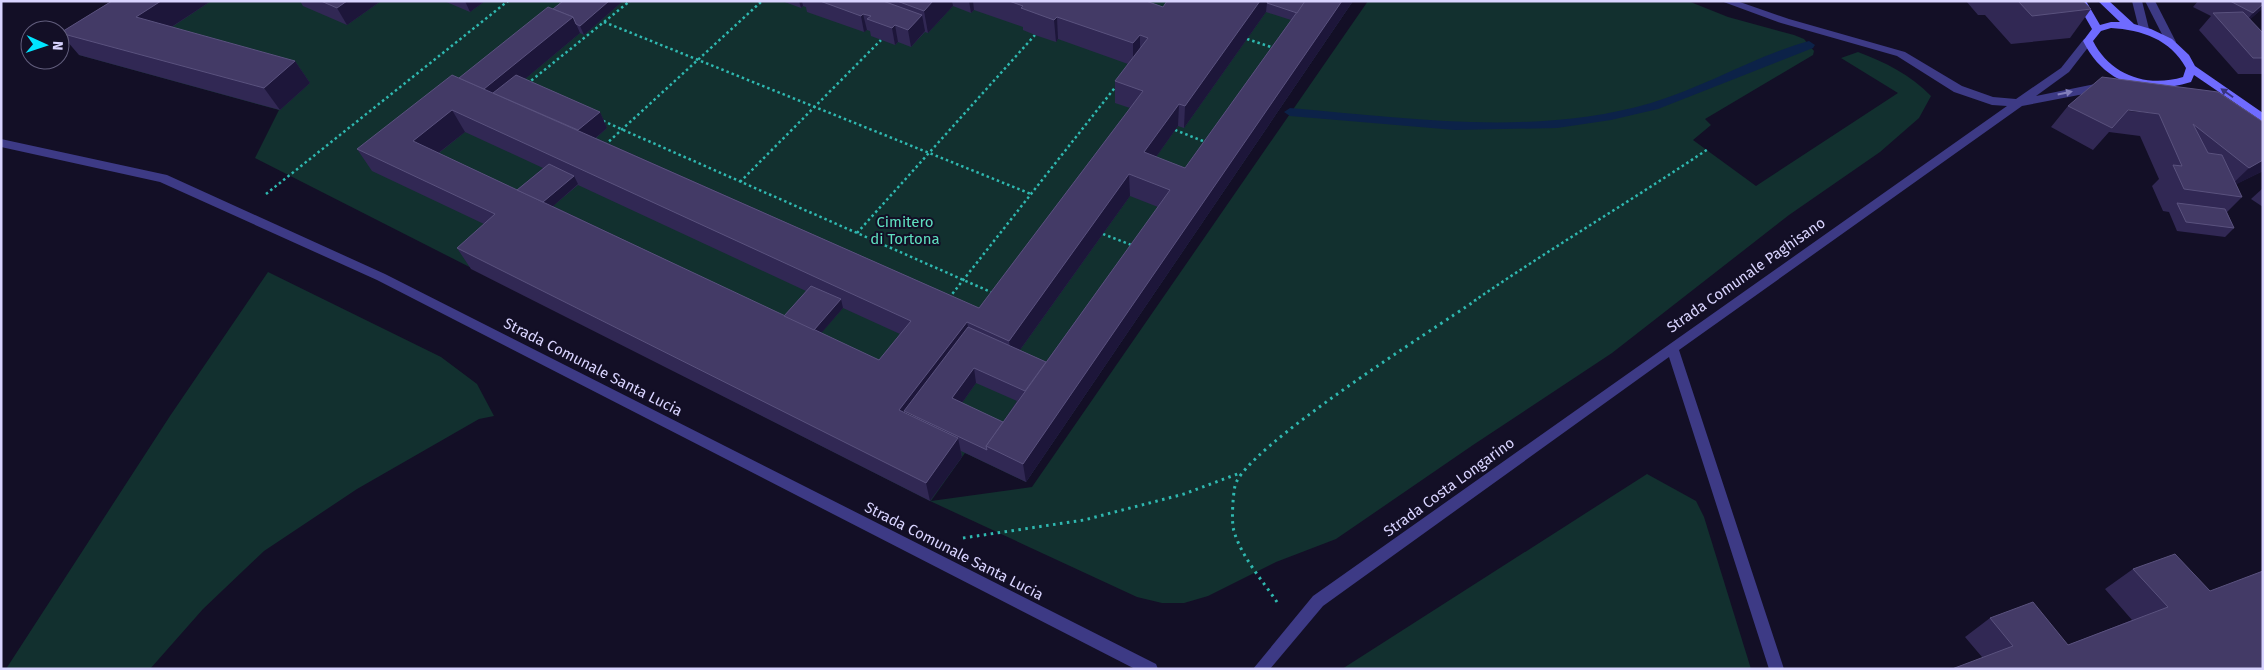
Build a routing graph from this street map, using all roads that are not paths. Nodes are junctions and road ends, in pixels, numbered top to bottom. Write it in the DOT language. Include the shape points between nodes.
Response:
graph roads {
  1 [pos="1726,1"];
  2 [pos="2080,1"];
  3 [pos="2103,1"];
  4 [pos="2137,1"];
  5 [pos="2150,1"];
  6 [pos="2130,26"];
  7 [pos="2097,29"];
  8 [pos="2144,29"];
  9 [pos="2088,41"];
  10 [pos="2171,42"];
  11 [pos="2192,68"];
  12 [pos="2132,81"];
  13 [pos="2173,85"];
  14 [pos="2188,94"];
  15 [pos="2017,103"];
  16 [pos="2263,118"];
  17 [pos="1,143"];
  18 [pos="1672,348"];
  19 [pos="1151,669"];
  20 [pos="1260,669"];
  21 [pos="1777,669"];
  1 -- 15 [label="street" via="1901,54 1958,89 1992,101"];
  2 -- 7 [label="street"];
  3 -- 6 [label="street"];
  4 -- 8 [label="street"];
  5 -- 10 [label="street"];
  6 -- 7 [label="street" via="2112,25"];
  6 -- 8 [label="street"];
  7 -- 9 [label="street"];
  8 -- 10 [label="street"];
  9 -- 12 [label="street" via="2093,55 2108,69"];
  9 -- 15 [label="street, Strada Comunale Paghisano" via="2065,70"];
  10 -- 11 [label="street" via="2185,55"];
  11 -- 13 [label="street" via="2186,79"];
  16 -- 11 [label="street, one-way"];
  12 -- 13 [label="street" via="2154,86"];
  15 -- 12 [label="street, Strada Comunale Paghisano, one-way"];
  13 -- 14 [label="street"];
  15 -- 18 [label="street, Strada Comunale Paghisano"];
  17 -- 19 [label="street, Strada Comunale Santa Lucia" via="163,178 381,277"];
  18 -- 20 [label="street, Strada Costa Longarino" via="1318,601"];
  18 -- 21 [label="street, Strada Comunale Paghisano"];
}
